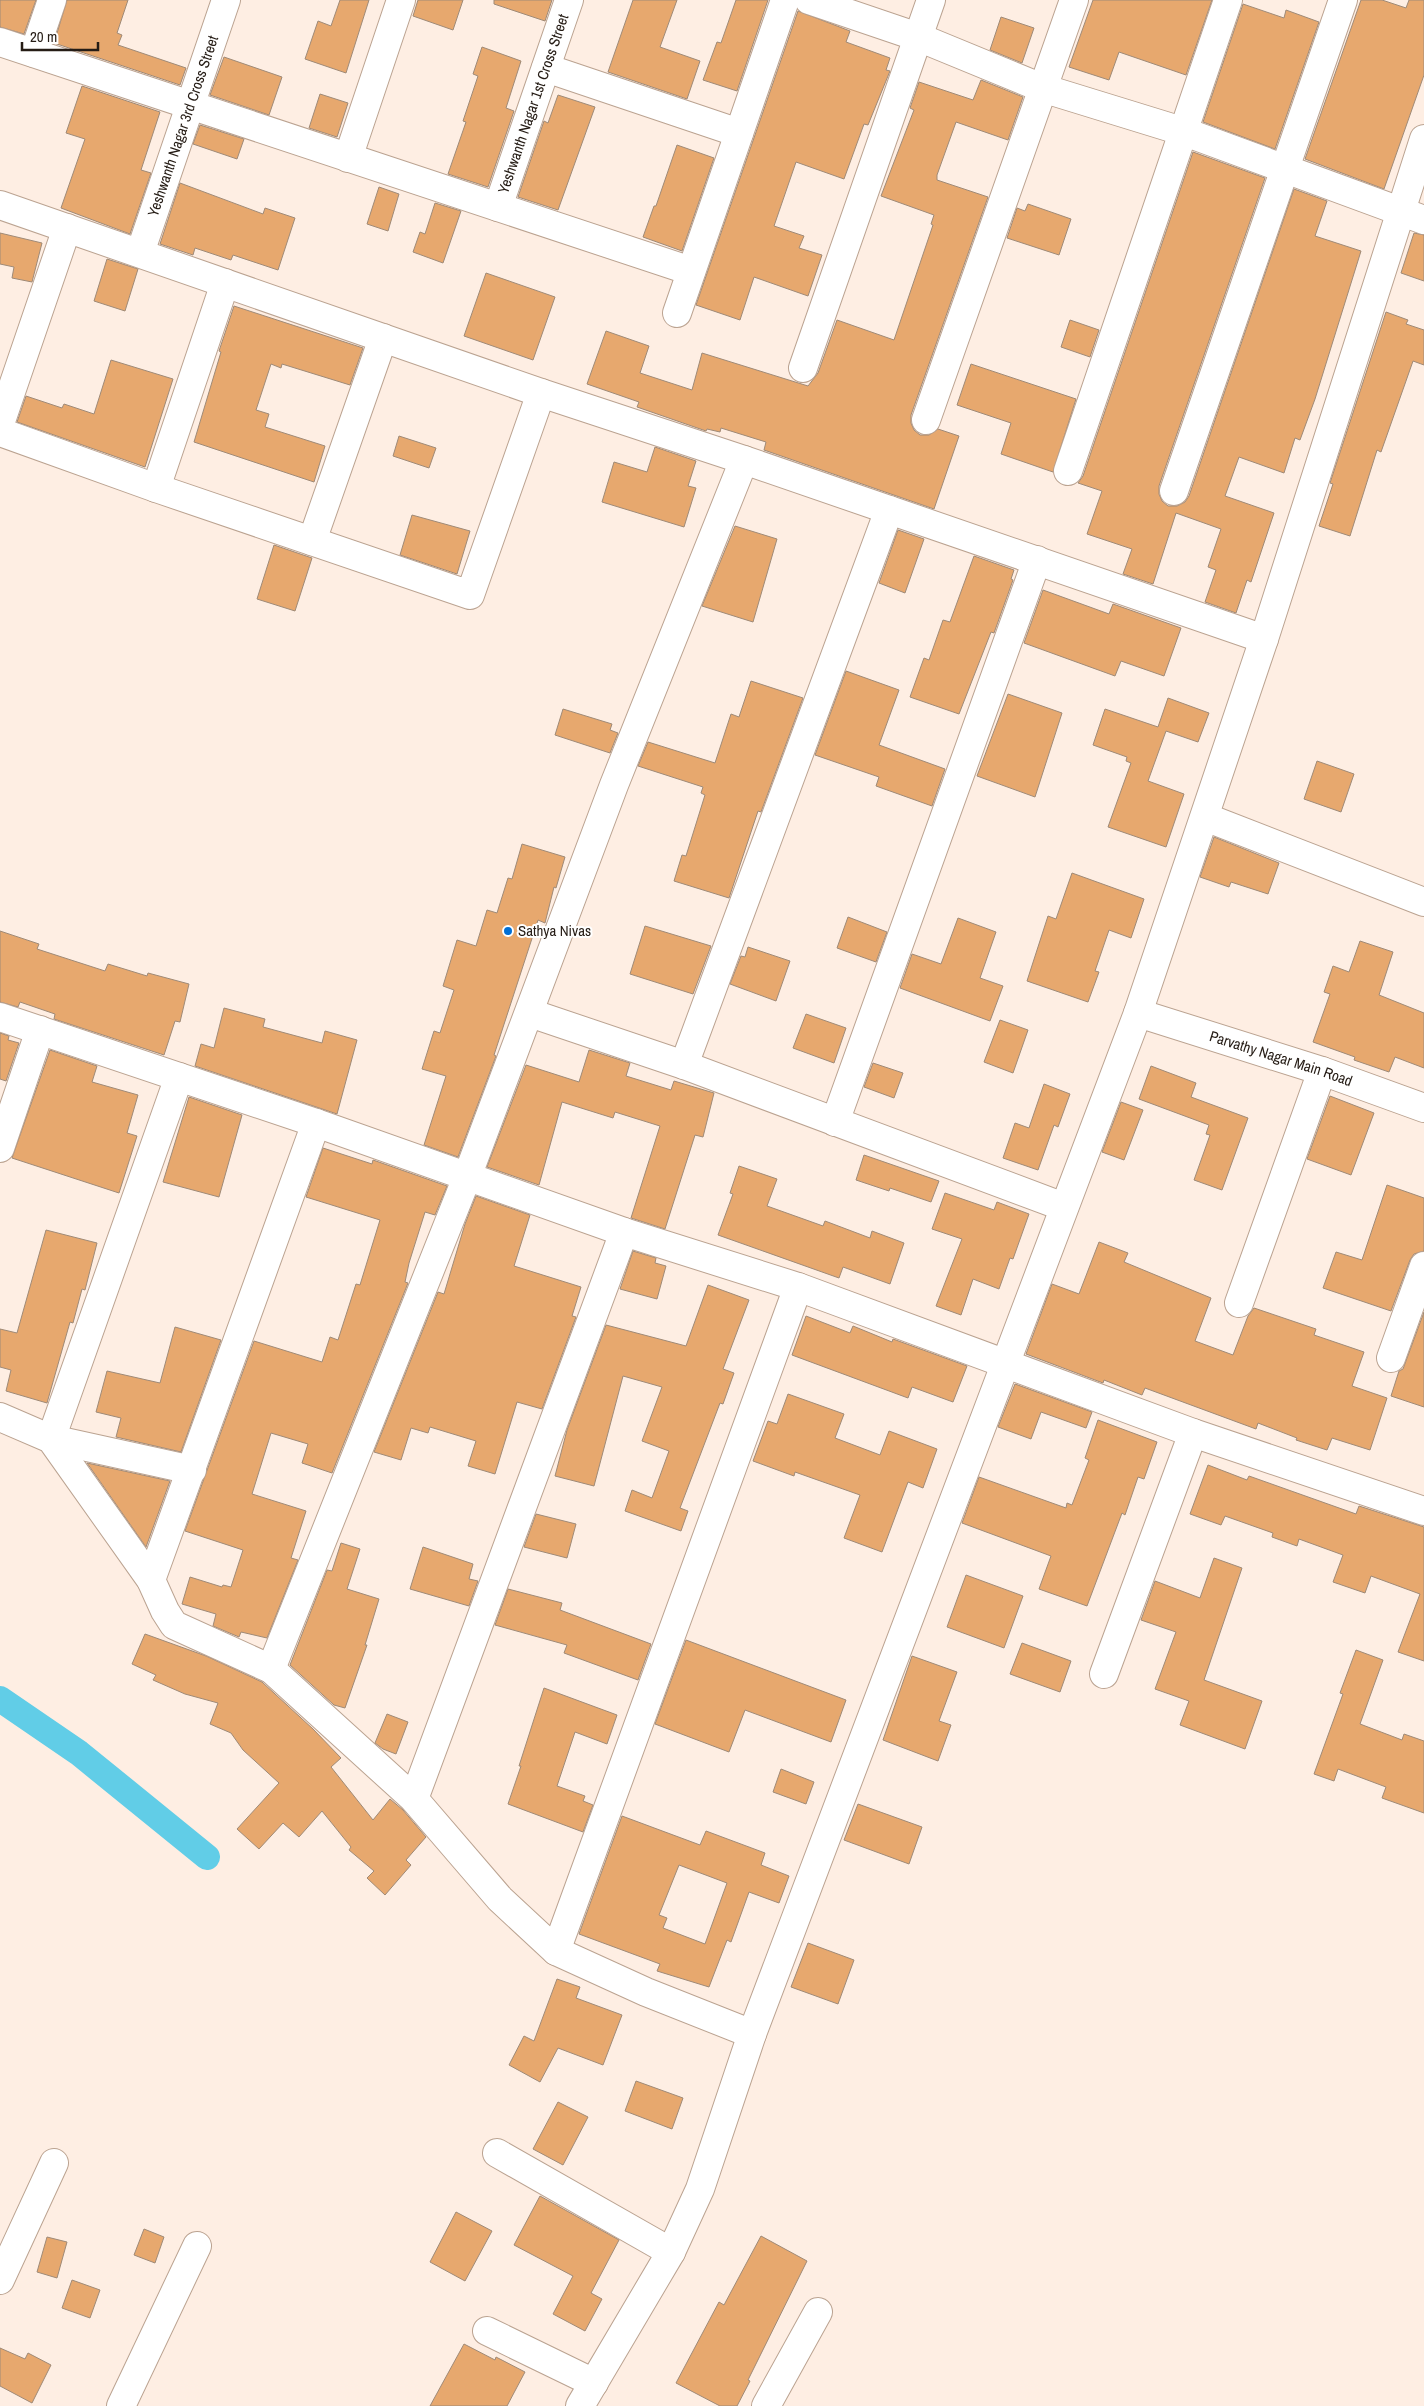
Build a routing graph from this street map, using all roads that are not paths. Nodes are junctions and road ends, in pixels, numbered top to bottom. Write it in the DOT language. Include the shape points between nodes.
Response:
graph roads {
  1 [pos="52,0"];
  2 [pos="226,0"];
  3 [pos="400,0"];
  4 [pos="569,0"];
  5 [pos="786,0"];
  6 [pos="809,0"];
  7 [pos="931,0"];
  8 [pos="1074,0"];
  9 [pos="1228,0"];
  10 [pos="1343,0"];
  11 [pos="918,37"];
  12 [pos="0,42"];
  13 [pos="34,53"];
  14 [pos="546,68"];
  15 [pos="1042,88"];
  16 [pos="190,105"];
  17 [pos="739,132"];
  18 [pos="1185,132"];
  19 [pos="1424,139"];
  20 [pos="348,158"];
  21 [pos="1286,169"];
  22 [pos="0,205"];
  23 [pos="498,207"];
  24 [pos="1412,216"];
  25 [pos="68,228"];
  26 [pos="140,253"];
  27 [pos="691,272"];
  28 [pos="225,283"];
  29 [pos="677,313"];
  30 [pos="383,338"];
  31 [pos="803,368"];
  32 [pos="541,393"];
  33 [pos="926,420"];
  34 [pos="0,424"];
  35 [pos="0,432"];
  36 [pos="744,460"];
  37 [pos="1068,471"];
  38 [pos="156,488"];
  39 [pos="1174,491"];
  40 [pos="889,510"];
  41 [pos="312,541"];
  42 [pos="1037,560"];
  43 [pos="1264,639"];
  44 [pos="1204,817"];
  45 [pos="1424,902"];
  46 [pos="530,1012"];
  47 [pos="1138,1013"];
  48 [pos="0,1017"];
  49 [pos="40,1030"];
  50 [pos="684,1065"];
  51 [pos="1322,1071"];
  52 [pos="179,1077"];
  53 [pos="1424,1108"];
  54 [pos="835,1122"];
  55 [pos="316,1123"];
  56 [pos="0,1148"];
  57 [pos="467,1177"];
  58 [pos="1064,1207"];
  59 [pos="624,1232"];
  60 [pos="1424,1266"];
  61 [pos="798,1287"];
  62 [pos="1239,1303"];
  63 [pos="1391,1358"];
  64 [pos="1005,1365"];
  65 [pos="0,1417"];
  66 [pos="1192,1433"];
  67 [pos="50,1439"];
  68 [pos="192,1470"];
  69 [pos="1424,1511"];
  70 [pos="151,1580"];
  71 [pos="270,1669"];
  72 [pos="1104,1674"];
  73 [pos="414,1799"];
  74 [pos="556,1951"];
  75 [pos="752,2034"];
  76 [pos="497,2153"];
  77 [pos="54,2163"];
  78 [pos="8,2243"];
  79 [pos="197,2246"];
  80 [pos="671,2252"];
  81 [pos="0,2280"];
  82 [pos="818,2312"];
  83 [pos="487,2331"];
  84 [pos="594,2383"];
  85 [pos="121,2406"];
  86 [pos="580,2406"];
  87 [pos="766,2406"];
  1 -- 13 [label="street"];
  2 -- 16 [label="street, Yeshwanth Nagar 3rd Cross Street"];
  3 -- 20 [label="street"];
  4 -- 14 [label="street, Yeshwanth Nagar 1st Cross Street"];
  5 -- 17 [label="street"];
  6 -- 11 [label="street"];
  7 -- 11 [label="street"];
  8 -- 15 [label="street"];
  9 -- 18 [label="street"];
  10 -- 21 [label="street"];
  11 -- 15 [label="street"];
  11 -- 31 [label="street"];
  12 -- 13 [label="street"];
  13 -- 16 [label="street"];
  14 -- 17 [label="street"];
  14 -- 23 [label="street, Yeshwanth Nagar 1st Cross Street"];
  15 -- 18 [label="street"];
  15 -- 33 [label="street"];
  16 -- 20 [label="street"];
  16 -- 26 [label="street, Yeshwanth Nagar 3rd Cross Street"];
  17 -- 27 [label="street"];
  18 -- 21 [label="street"];
  18 -- 37 [label="street"];
  19 -- 24 [label="street"];
  20 -- 23 [label="street"];
  21 -- 24 [label="street"];
  21 -- 39 [label="street"];
  22 -- 25 [label="street"];
  23 -- 27 [label="street"];
  24 -- 43 [label="street"];
  25 -- 26 [label="street"];
  25 -- 34 [label="street"];
  26 -- 28 [label="street"];
  27 -- 29 [label="street"];
  28 -- 30 [label="street"];
  28 -- 38 [label="street"];
  30 -- 32 [label="street"];
  30 -- 41 [label="street"];
  32 -- 36 [label="street"];
  32 -- 41 [label="street" via="470,595"];
  35 -- 38 [label="street"];
  36 -- 40 [label="street"];
  36 -- 46 [label="street" via="614,785"];
  38 -- 41 [label="street"];
  40 -- 42 [label="street"];
  40 -- 50 [label="street"];
  42 -- 43 [label="street"];
  42 -- 54 [label="street"];
  43 -- 44 [label="street"];
  44 -- 45 [label="street"];
  44 -- 47 [label="street"];
  46 -- 50 [label="street"];
  46 -- 57 [label="street"];
  47 -- 51 [label="street, Parvathy Nagar Main Road"];
  47 -- 58 [label="street"];
  48 -- 49 [label="street"];
  49 -- 52 [label="street"];
  49 -- 56 [label="street"];
  50 -- 54 [label="street"];
  51 -- 53 [label="street, Parvathy Nagar Main Road"];
  51 -- 62 [label="street"];
  52 -- 55 [label="street"];
  52 -- 67 [label="street"];
  54 -- 58 [label="street"];
  55 -- 57 [label="street"];
  55 -- 68 [label="street"];
  57 -- 59 [label="street"];
  57 -- 71 [label="street"];
  58 -- 64 [label="street"];
  59 -- 61 [label="street"];
  59 -- 73 [label="street"];
  60 -- 63 [label="street"];
  61 -- 64 [label="street"];
  61 -- 74 [label="street"];
  64 -- 66 [label="street"];
  64 -- 75 [label="street"];
  65 -- 67 [label="street"];
  66 -- 69 [label="street"];
  66 -- 72 [label="street"];
  67 -- 68 [label="street"];
  67 -- 70 [label="street"];
  68 -- 70 [label="street"];
  70 -- 71 [label="street" via="174,1625"];
  71 -- 73 [label="street"];
  73 -- 74 [label="street" via="500,1899"];
  74 -- 75 [label="street" via="646,1992"];
  75 -- 80 [label="street" via="700,2189"];
  76 -- 80 [label="street"];
  77 -- 78 [label="street"];
  78 -- 81 [label="street"];
  79 -- 85 [label="street"];
  80 -- 84 [label="street"];
  82 -- 87 [label="street"];
  83 -- 84 [label="street"];
  84 -- 86 [label="street"];
}
